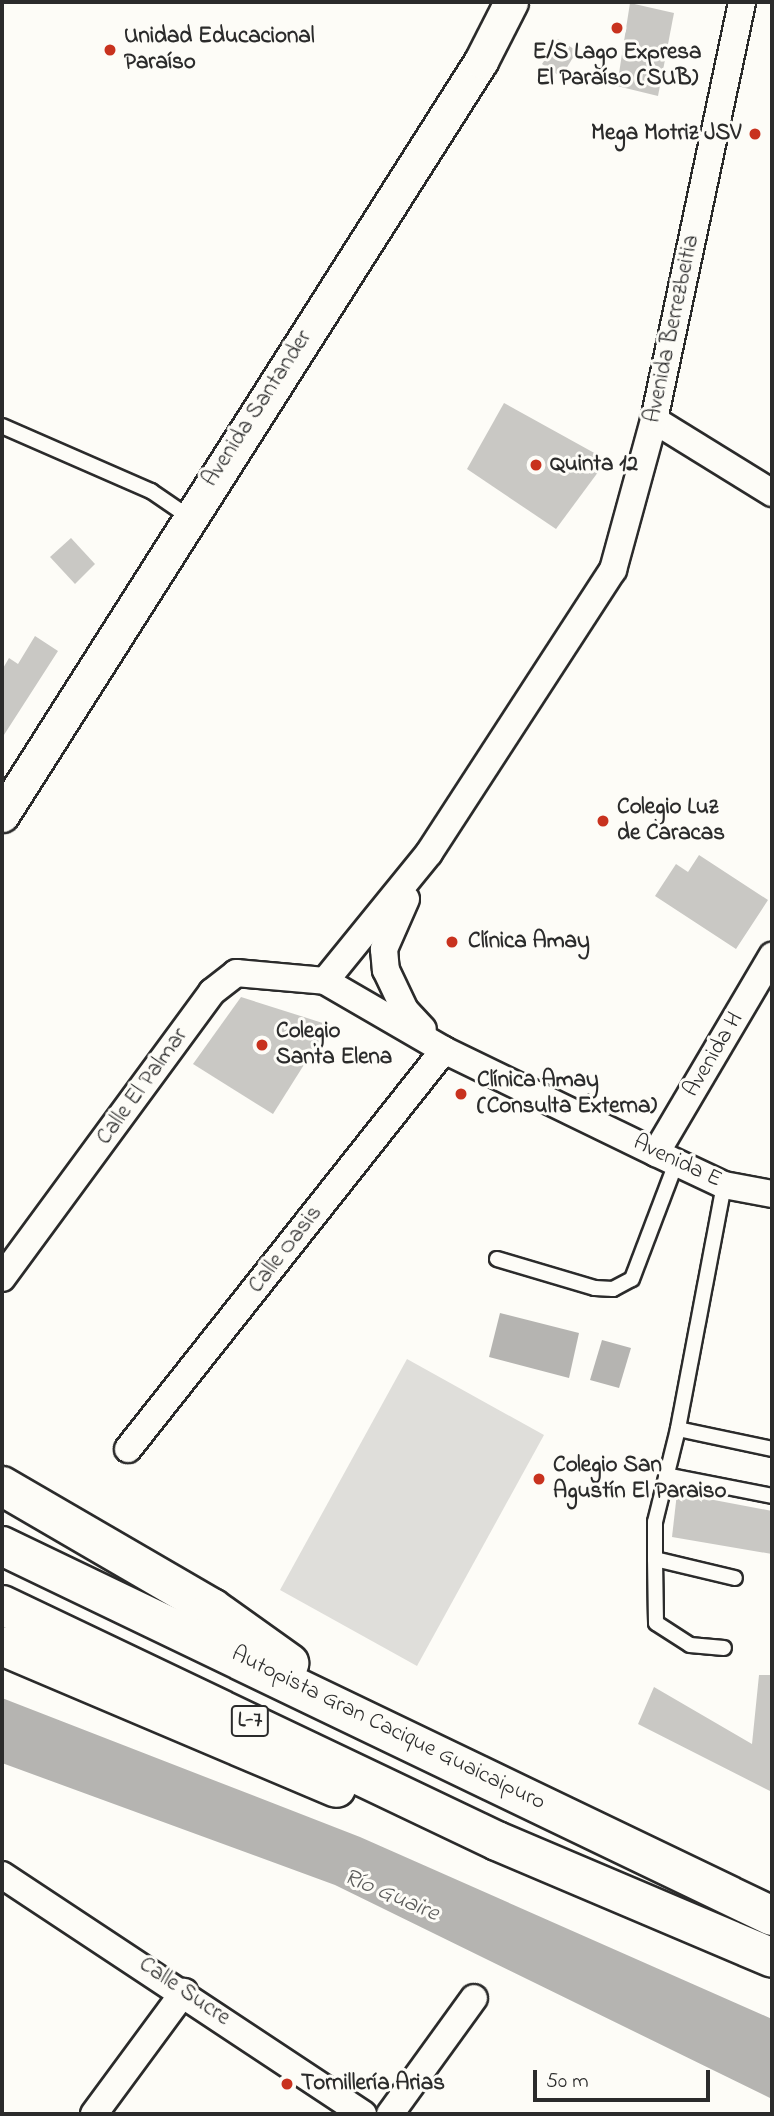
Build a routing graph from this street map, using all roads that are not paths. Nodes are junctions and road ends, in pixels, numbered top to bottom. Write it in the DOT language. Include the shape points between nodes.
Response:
graph roads {
  1 [pos="511,2"];
  2 [pos="742,2"];
  3 [pos="654,420"];
  4 [pos="2,426"];
  5 [pos="772,493"];
  6 [pos="189,517"];
  7 [pos="2,814"];
  8 [pos="429,853"];
  9 [pos="772,956"];
  10 [pos="325,981"];
  11 [pos="444,1050"];
  12 [pos="666,1158"];
  13 [pos="724,1185"];
  14 [pos="772,1194"];
  15 [pos="497,1259"];
  16 [pos="2,1278"];
  17 [pos="678,1429"];
  18 [pos="128,1449"];
  19 [pos="772,1449"];
  20 [pos="666,1475"];
  21 [pos="2,1486"];
  22 [pos="772,1496"];
  23 [pos="2,1546"];
  24 [pos="655,1559"];
  25 [pos="735,1578"];
  26 [pos="2,1605"];
  27 [pos="2,1646"];
  28 [pos="724,1648"];
  29 [pos="333,1702"];
  30 [pos="497,1840"];
  31 [pos="2,1875"];
  32 [pos="772,1916"];
  33 [pos="772,1958"];
  34 [pos="184,1992"];
  35 [pos="474,1998"];
  36 [pos="94,2114"];
  37 [pos="363,2114"];
  38 [pos="390,2114"];
  1 -- 6 [label="street, Avenida Santander" via="481,61"];
  2 -- 3 [label="street, Avenida Berrezbeitia"];
  3 -- 5 [label="street"];
  3 -- 8 [label="street, Avenida Berrezbeitia" via="613,570"];
  4 -- 6 [label="lane" via="151,491"];
  6 -- 7 [label="street, Avenida Santander"];
  8 -- 10 [label="street, Avenida Berrezbeitia"];
  8 -- 11 [label="street, Avenida Berrezbeitia" via="384,949 393,990"];
  9 -- 12 [label="street, Avenida H"];
  10 -- 11 [label="street, Avenida E"];
  10 -- 16 [label="street, Calle El Palmar" via="236,973 212,992"];
  11 -- 12 [label="street, Avenida E"];
  11 -- 18 [label="street, Calle Oasis"];
  12 -- 13 [label="street, Avenida E"];
  12 -- 15 [label="lane" via="632,1279 613,1289 595,1288"];
  13 -- 14 [label="street, Avenida E"];
  13 -- 17 [label="lane"];
  17 -- 19 [label="lane"];
  17 -- 20 [label="lane"];
  20 -- 22 [label="lane"];
  20 -- 24 [label="lane" via="655,1522"];
  21 -- 29 [label="highway" via="212,1608 268,1645"];
  23 -- 29 [label="highway, Autopista Gran Cacique Guaicaipuro / L-7"];
  24 -- 25 [label="lane"];
  24 -- 28 [label="lane" via="656,1623 690,1645"];
  26 -- 30 [label="highway, L-7"];
  27 -- 30 [label="highway" via="403,1816"];
  29 -- 32 [label="highway, Autopista Gran Cacique Guaicaipuro / L-7"];
  30 -- 33 [label="highway, L-7"];
  31 -- 34 [label="street, Calle Sucre"];
  34 -- 36 [label="street"];
  34 -- 37 [label="street, Calle Sucre"];
  35 -- 38 [label="street"];
}
